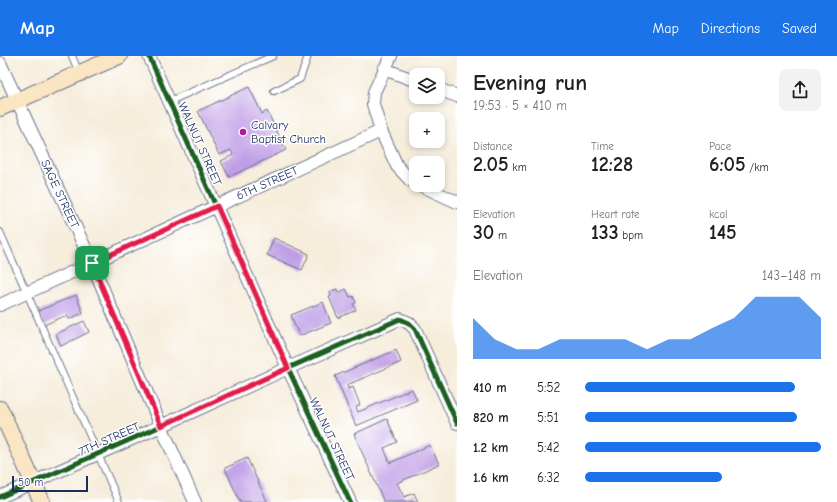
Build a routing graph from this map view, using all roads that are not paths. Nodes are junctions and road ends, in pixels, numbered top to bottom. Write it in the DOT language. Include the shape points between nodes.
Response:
graph roads {
  1 [pos="72,56"];
  2 [pos="119,56"];
  3 [pos="149,56"];
  4 [pos="273,56"];
  5 [pos="308,56"];
  6 [pos="391,56"];
  7 [pos="0,63"];
  8 [pos="384,70"];
  9 [pos="79,73"];
  10 [pos="409,79"];
  11 [pos="274,91"];
  12 [pos="445,92"];
  13 [pos="457,96"];
  14 [pos="17,100"];
  15 [pos="170,101"];
  16 [pos="0,108"];
  17 [pos="381,131"];
  18 [pos="409,179"];
  19 [pos="435,192"];
  20 [pos="457,202"];
  21 [pos="217,206"];
  22 [pos="0,232"];
  23 [pos="92,263"];
  24 [pos="27,293"];
  25 [pos="0,306"];
  26 [pos="288,368"];
  27 [pos="0,409"];
  28 [pos="457,423"];
  29 [pos="161,426"];
  30 [pos="98,454"];
  31 [pos="33,483"];
  32 [pos="0,497"];
  33 [pos="42,502"];
  34 [pos="119,502"];
  35 [pos="195,502"];
  36 [pos="350,502"];
  1 -- 9 [label="lane"];
  2 -- 9 [label="main road"];
  3 -- 15 [label="street, WALNUT STREET"];
  4 -- 15 [label="lane"];
  5 -- 11 [label="lane" via="300,79"];
  6 -- 8 [label="street"];
  7 -- 14 [label="street, SAGE STREET"];
  8 -- 10 [label="street"];
  8 -- 17 [label="street" via="374,92 373,104"];
  9 -- 14 [label="main road"];
  12 -- 13 [label="street"];
  14 -- 16 [label="main road"];
  14 -- 23 [label="street, SAGE STREET"];
  15 -- 21 [label="street, WALNUT STREET"];
  17 -- 18 [label="street" via="397,166"];
  17 -- 21 [label="street, 6TH STREET"];
  19 -- 20 [label="street"];
  21 -- 23 [label="street, 6TH STREET"];
  21 -- 26 [label="street, WALNUT STREET"];
  22 -- 24 [label="lane"];
  23 -- 24 [label="street, 6TH STREET"];
  23 -- 29 [label="street, SAGE STREET"];
  24 -- 25 [label="street, 6TH STREET"];
  24 -- 30 [label="lane"];
  26 -- 28 [label="street, 7TH STREET" via="400,319 416,329"];
  26 -- 29 [label="street, 7TH STREET"];
  26 -- 36 [label="street, WALNUT STREET"];
  27 -- 31 [label="main road"];
  29 -- 30 [label="street, 7TH STREET"];
  29 -- 35 [label="street, SAGE STREET"];
  30 -- 31 [label="street, 7TH STREET"];
  30 -- 34 [label="lane"];
  31 -- 32 [label="street, 7TH STREET"];
  31 -- 33 [label="main road"];
}
